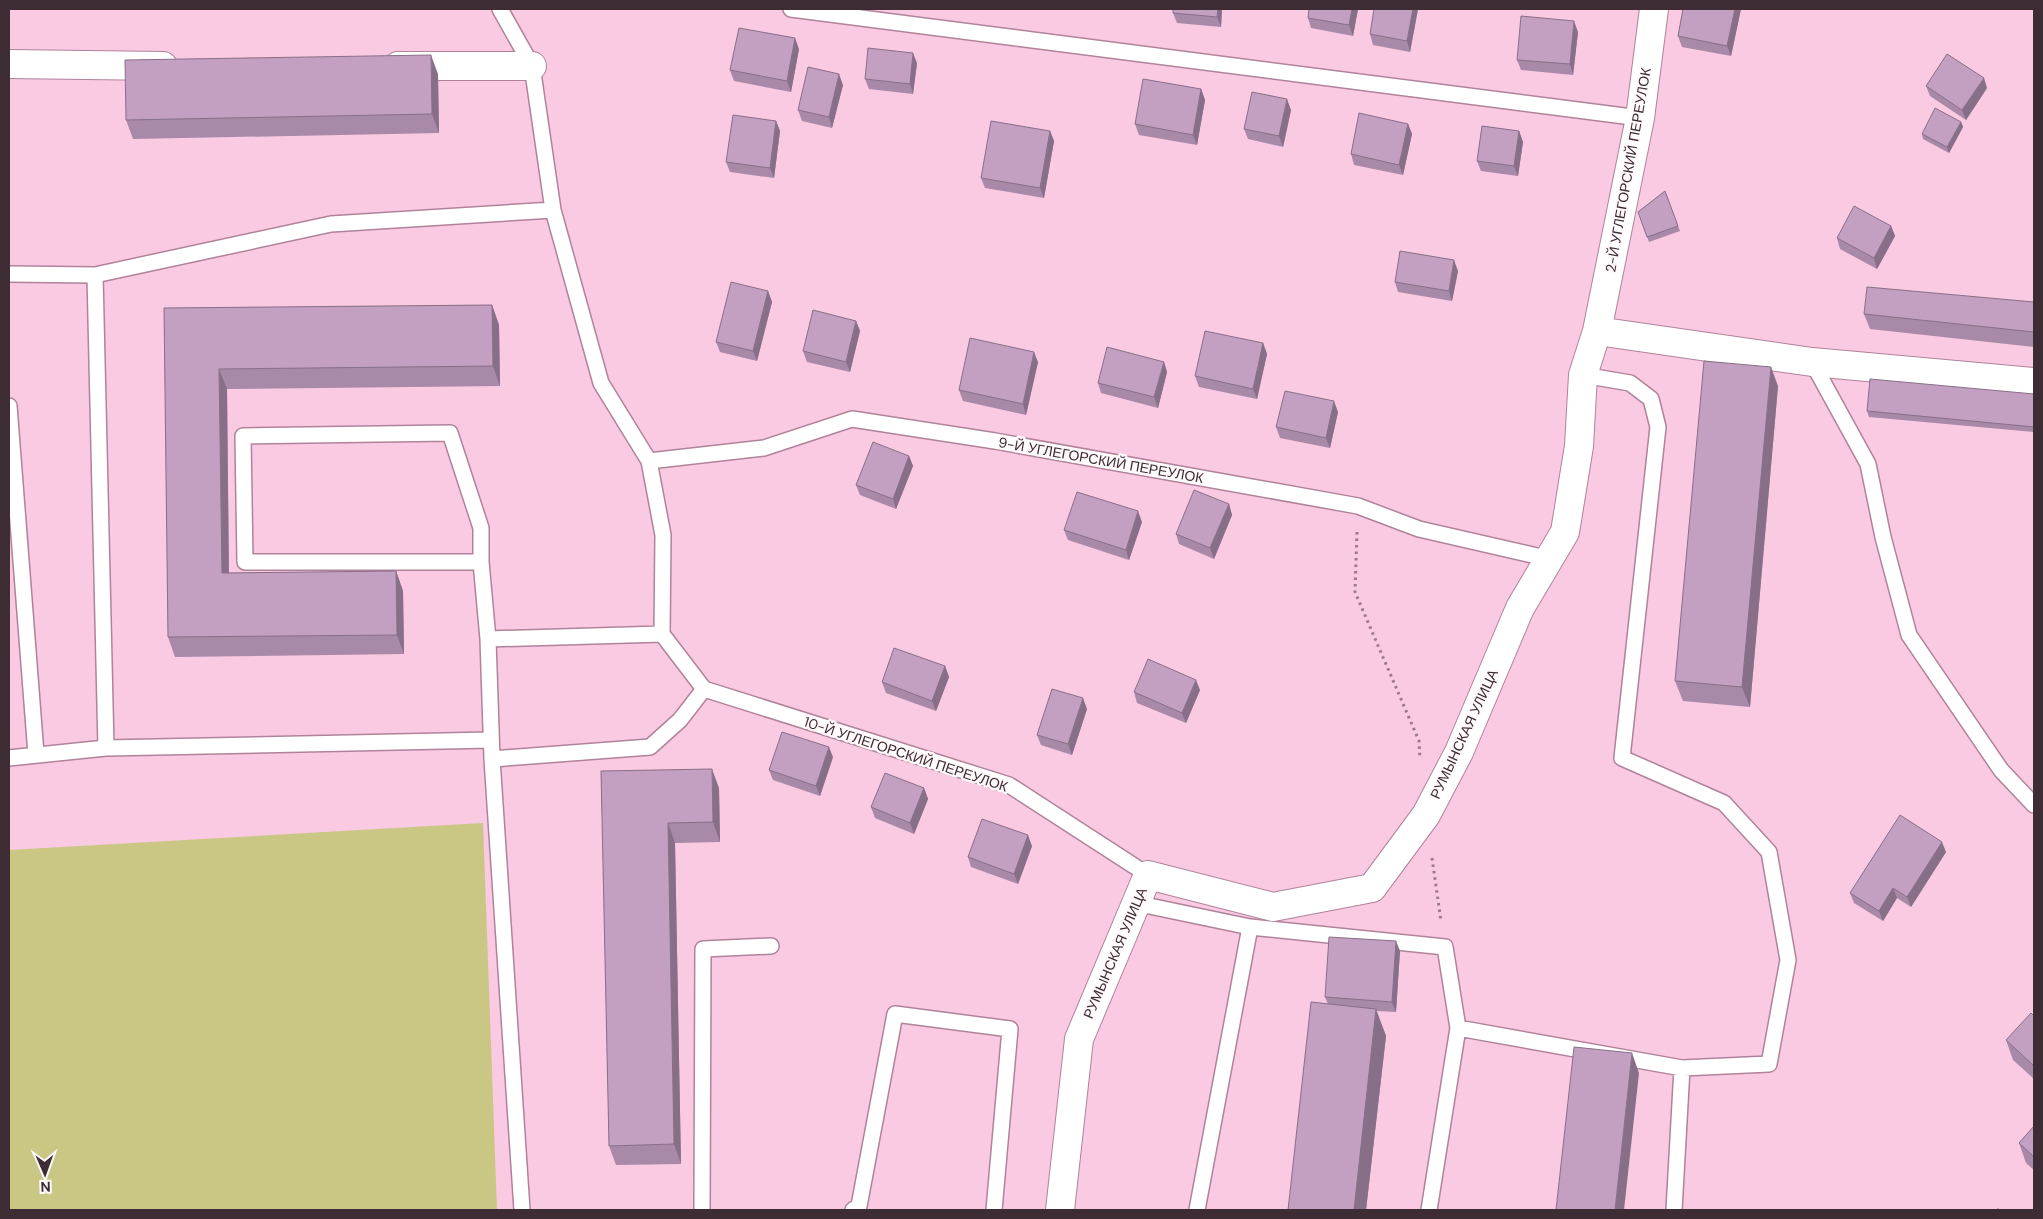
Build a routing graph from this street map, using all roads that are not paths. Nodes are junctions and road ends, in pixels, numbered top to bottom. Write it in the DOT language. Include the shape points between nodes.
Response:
graph roads {
  1 [pos="500,9"];
  2 [pos="791,9"];
  3 [pos="1654,9"];
  4 [pos="9,64"];
  5 [pos="192,66"];
  6 [pos="372,66"];
  7 [pos="532,66"];
  8 [pos="1640,118"];
  9 [pos="553,210"];
  10 [pos="9,274"];
  11 [pos="95,275"];
  12 [pos="1597,331"];
  13 [pos="1812,362"];
  14 [pos="1583,375"];
  15 [pos="2034,382"];
  16 [pos="9,406"];
  17 [pos="649,461"];
  18 [pos="1550,559"];
  19 [pos="481,562"];
  20 [pos="662,634"];
  21 [pos="488,639"];
  22 [pos="704,689"];
  23 [pos="492,740"];
  24 [pos="106,748"];
  25 [pos="36,754"];
  26 [pos="9,758"];
  27 [pos="492,759"];
  28 [pos="2034,805"];
  29 [pos="1148,875"];
  30 [pos="1135,903"];
  31 [pos="1250,927"];
  32 [pos="772,946"];
  33 [pos="1458,1028"];
  34 [pos="1682,1068"];
  35 [pos="522,1210"];
  36 [pos="702,1210"];
  37 [pos="853,1210"];
  38 [pos="994,1210"];
  39 [pos="1060,1210"];
  40 [pos="1197,1210"];
  41 [pos="1429,1210"];
  42 [pos="1674,1210"];
  1 -- 7 [label="lane"];
  2 -- 8 [label="lane"];
  3 -- 8 [label="street, 2-Й УГЛЕГОРСКИЙ ПЕРЕУЛОК"];
  4 -- 5 [label="street"];
  6 -- 7 [label="street"];
  7 -- 9 [label="lane"];
  8 -- 12 [label="street, 2-Й УГЛЕГОРСКИЙ ПЕРЕУЛОК"];
  9 -- 11 [label="lane" via="331,224"];
  9 -- 17 [label="lane" via="601,383"];
  10 -- 11 [label="lane"];
  11 -- 24 [label="lane"];
  12 -- 13 [label="street"];
  12 -- 14 [label="street, РУМЫНСКАЯ УЛИЦА"];
  13 -- 15 [label="street"];
  13 -- 28 [label="lane" via="1868,464 1909,635 2001,770"];
  14 -- 18 [label="street, РУМЫНСКАЯ УЛИЦА" via="1579,446 1565,532"];
  14 -- 34 [label="lane" via="1630,383 1651,399 1658,427 1622,758 1724,803 1769,852 1788,960 1769,1064"];
  16 -- 25 [label="lane"];
  17 -- 18 [label="lane, 9-Й УГЛЕГОРСКИЙ ПЕРЕУЛОК" via="764,448 852,418 1358,506 1419,529"];
  17 -- 20 [label="lane" via="663,535"];
  18 -- 29 [label="street, РУМЫНСКАЯ УЛИЦА" via="1520,608 1459,752 1426,815 1372,888 1273,907"];
  19 -- 19 [label="lane" via="481,528 450,432 243,436 245,562"];
  19 -- 21 [label="lane"];
  20 -- 21 [label="lane"];
  20 -- 22 [label="lane"];
  21 -- 23 [label="lane"];
  22 -- 27 [label="lane" via="680,720 650,747"];
  22 -- 29 [label="lane, 10-Й УГЛЕГОРСКИЙ ПЕРЕУЛОК" via="1009,785"];
  23 -- 24 [label="lane"];
  23 -- 27 [label="lane"];
  24 -- 25 [label="lane"];
  25 -- 26 [label="lane"];
  27 -- 35 [label="lane"];
  29 -- 30 [label="street, РУМЫНСКАЯ УЛИЦА"];
  30 -- 31 [label="lane"];
  30 -- 39 [label="street, РУМЫНСКАЯ УЛИЦА" via="1079,1038"];
  31 -- 33 [label="lane" via="1445,947"];
  31 -- 40 [label="lane"];
  32 -- 36 [label="lane" via="703,949"];
  33 -- 34 [label="lane"];
  33 -- 41 [label="lane"];
  34 -- 42 [label="lane"];
  37 -- 38 [label="lane" via="859,1206 895,1014 1010,1029"];
}
